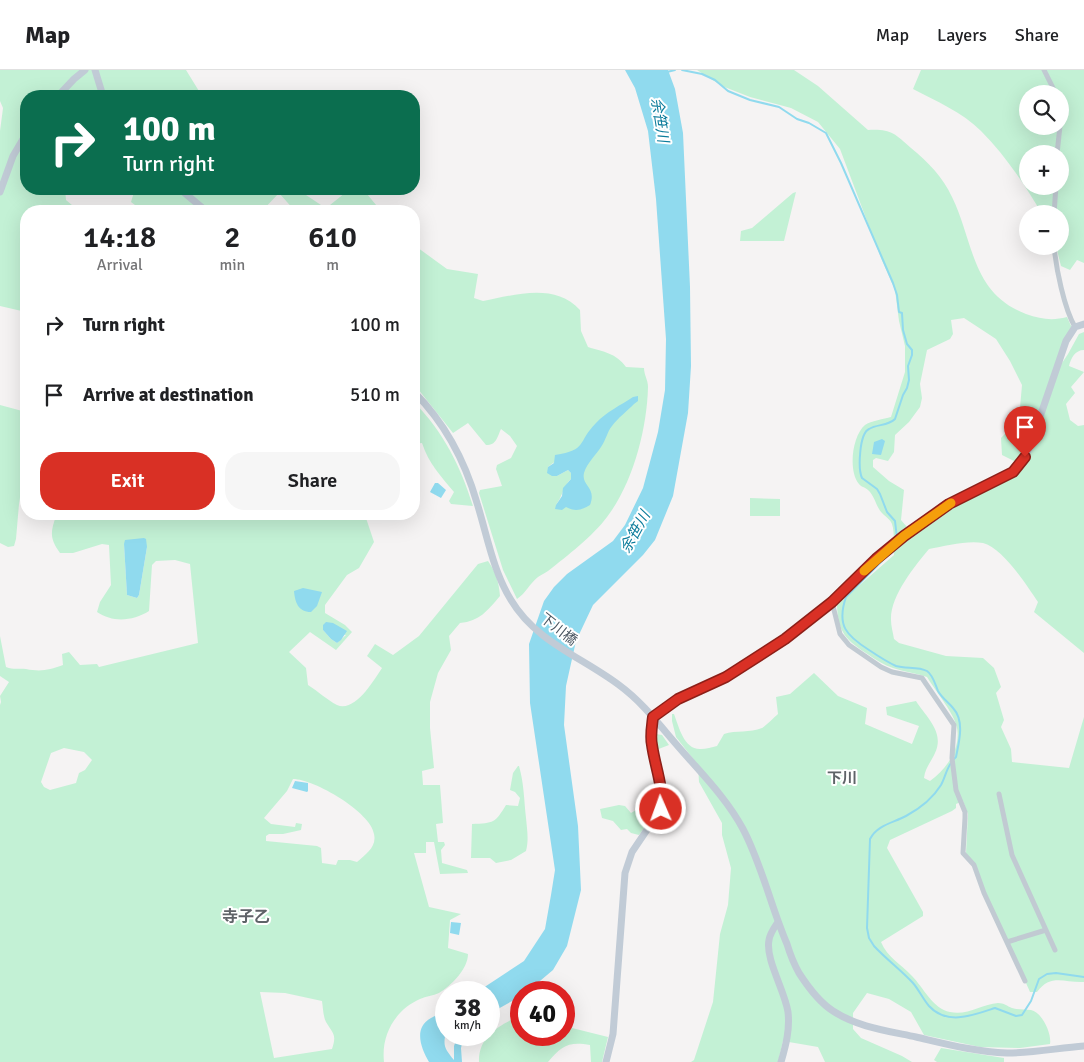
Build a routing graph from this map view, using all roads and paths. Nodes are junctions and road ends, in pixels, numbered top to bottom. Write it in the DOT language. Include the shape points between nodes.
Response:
graph roads {
  1 [pos="85,70"];
  2 [pos="95,70"];
  3 [pos="1044,70"];
  4 [pos="1052,85"];
  5 [pos="64,90"];
  6 [pos="101,90"];
  7 [pos="20,145"];
  8 [pos="0,192"];
  9 [pos="187,195"];
  10 [pos="199,205"];
  11 [pos="1055,255"];
  12 [pos="1084,324"];
  13 [pos="1075,328"];
  14 [pos="420,399"];
  15 [pos="832,602"];
  16 [pos="653,717"];
  17 [pos="999,794"];
  18 [pos="778,922"];
  19 [pos="1046,930"];
  20 [pos="1007,942"];
  21 [pos="1056,950"];
  22 [pos="1025,981"];
  23 [pos="1084,1046"];
  24 [pos="606,1062"];
  25 [pos="781,1062"];
  1 -- 5 [label="street"];
  2 -- 6 [label="street"];
  3 -- 4 [label="street"];
  7 -- 8 [label="street"];
  9 -- 10 [label="street"];
  11 -- 13 [label="street"];
  12 -- 13 [label="street"];
  13 -- 15 [label="street" via="1066,341 1030,446 1013,472 949,504 904,536"];
  14 -- 16 [label="street, 下川橋" via="436,416 461,458 496,569 518,610 549,641 621,686"];
  15 -- 16 [label="street" via="785,639 733,672 678,699"];
  15 -- 20 [label="street" via="840,634 849,645 887,669 922,678 954,725 952,758 965,818 962,853 974,865"];
  16 -- 18 [label="street, 下川橋" via="734,815 754,855"];
  16 -- 24 [label="street" via="652,746 662,790 661,809 627,862 613,1034"];
  17 -- 19 [label="street" via="1012,854"];
  18 -- 23 [label="street, 下川橋" via="799,974 814,994 834,1012 852,1020 981,1051 1030,1052"];
  18 -- 25 [label="street" via="768,942 788,1011 789,1027"];
  19 -- 20 [label="street"];
  19 -- 21 [label="street"];
  20 -- 22 [label="street"];
}
